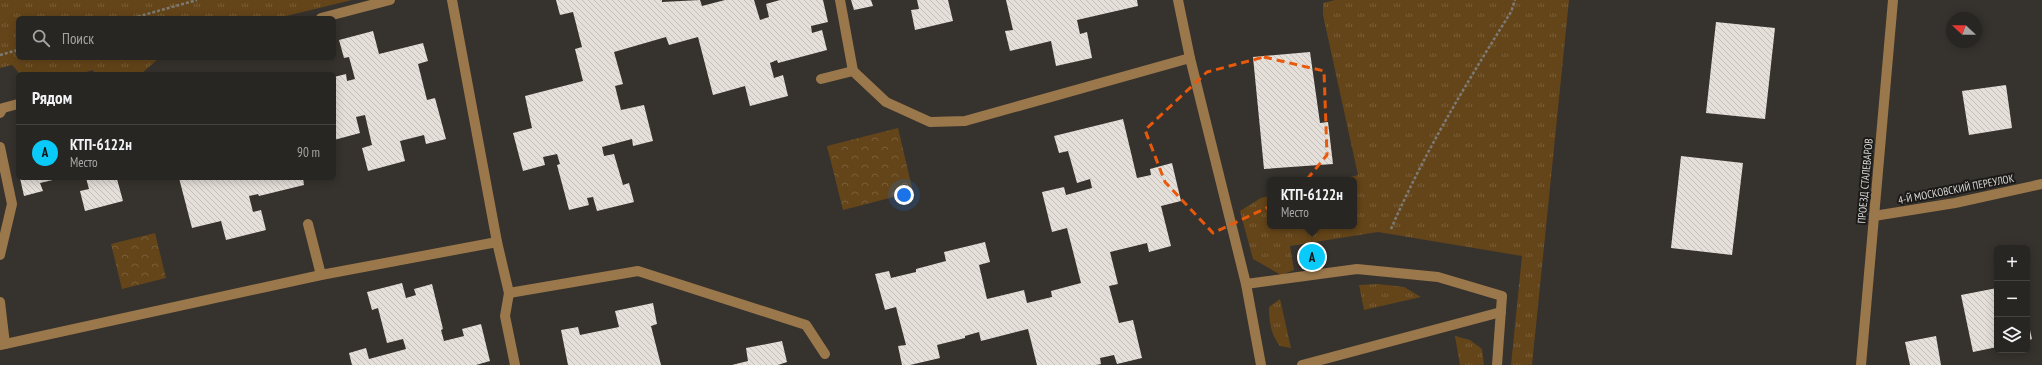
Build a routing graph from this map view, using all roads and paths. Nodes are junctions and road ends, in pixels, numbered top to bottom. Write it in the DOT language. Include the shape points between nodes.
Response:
graph roads {
  1 [pos="197,0"];
  2 [pos="390,0"];
  3 [pos="452,0"];
  4 [pos="840,0"];
  5 [pos="1178,0"];
  6 [pos="1515,0"];
  7 [pos="1893,0"];
  8 [pos="139,16"];
  9 [pos="328,16"];
  10 [pos="16,51"];
  11 [pos="0,55"];
  12 [pos="1190,58"];
  13 [pos="853,71"];
  14 [pos="821,79"];
  15 [pos="16,105"];
  16 [pos="0,113"];
  17 [pos="0,147"];
  18 [pos="2042,184"];
  19 [pos="1874,216"];
  20 [pos="308,224"];
  21 [pos="1391,229"];
  22 [pos="497,242"];
  23 [pos="0,255"];
  24 [pos="321,275"];
  25 [pos="1246,284"];
  26 [pos="509,293"];
  27 [pos="0,302"];
  28 [pos="1501,312"];
  29 [pos="2,345"];
  30 [pos="824,354"];
  31 [pos="515,365"];
  32 [pos="1261,365"];
  33 [pos="1302,365"];
  34 [pos="1497,365"];
  35 [pos="1861,365"];
  1 -- 8 [label="path"];
  2 -- 9 [label="street"];
  3 -- 22 [label="street"];
  4 -- 13 [label="street"];
  5 -- 12 [label="street"];
  6 -- 21 [label="path" via="1511,12 1460,93 1421,164"];
  7 -- 19 [label="street, ПРОЕЗД СТАЛЕВАРОВ"];
  10 -- 11 [label="path"];
  12 -- 13 [label="street" via="965,121 930,122 886,102"];
  12 -- 25 [label="street"];
  13 -- 14 [label="street"];
  15 -- 16 [label="street" via="3,108"];
  17 -- 23 [label="street" via="12,204"];
  18 -- 19 [label="street, 4-Й МОСКОВСКИЙ ПЕРЕУЛОК" via="1955,203"];
  19 -- 35 [label="street, ПРОЕЗД СТАЛЕВАРОВ"];
  20 -- 24 [label="street"];
  22 -- 24 [label="street"];
  22 -- 26 [label="street"];
  24 -- 29 [label="street"];
  25 -- 28 [label="street" via="1357,268 1438,277 1502,296"];
  25 -- 32 [label="street"];
  26 -- 30 [label="street" via="638,271 806,324"];
  26 -- 31 [label="street" via="504,316"];
  27 -- 29 [label="street"];
  28 -- 33 [label="street"];
  28 -- 34 [label="street"];
}
